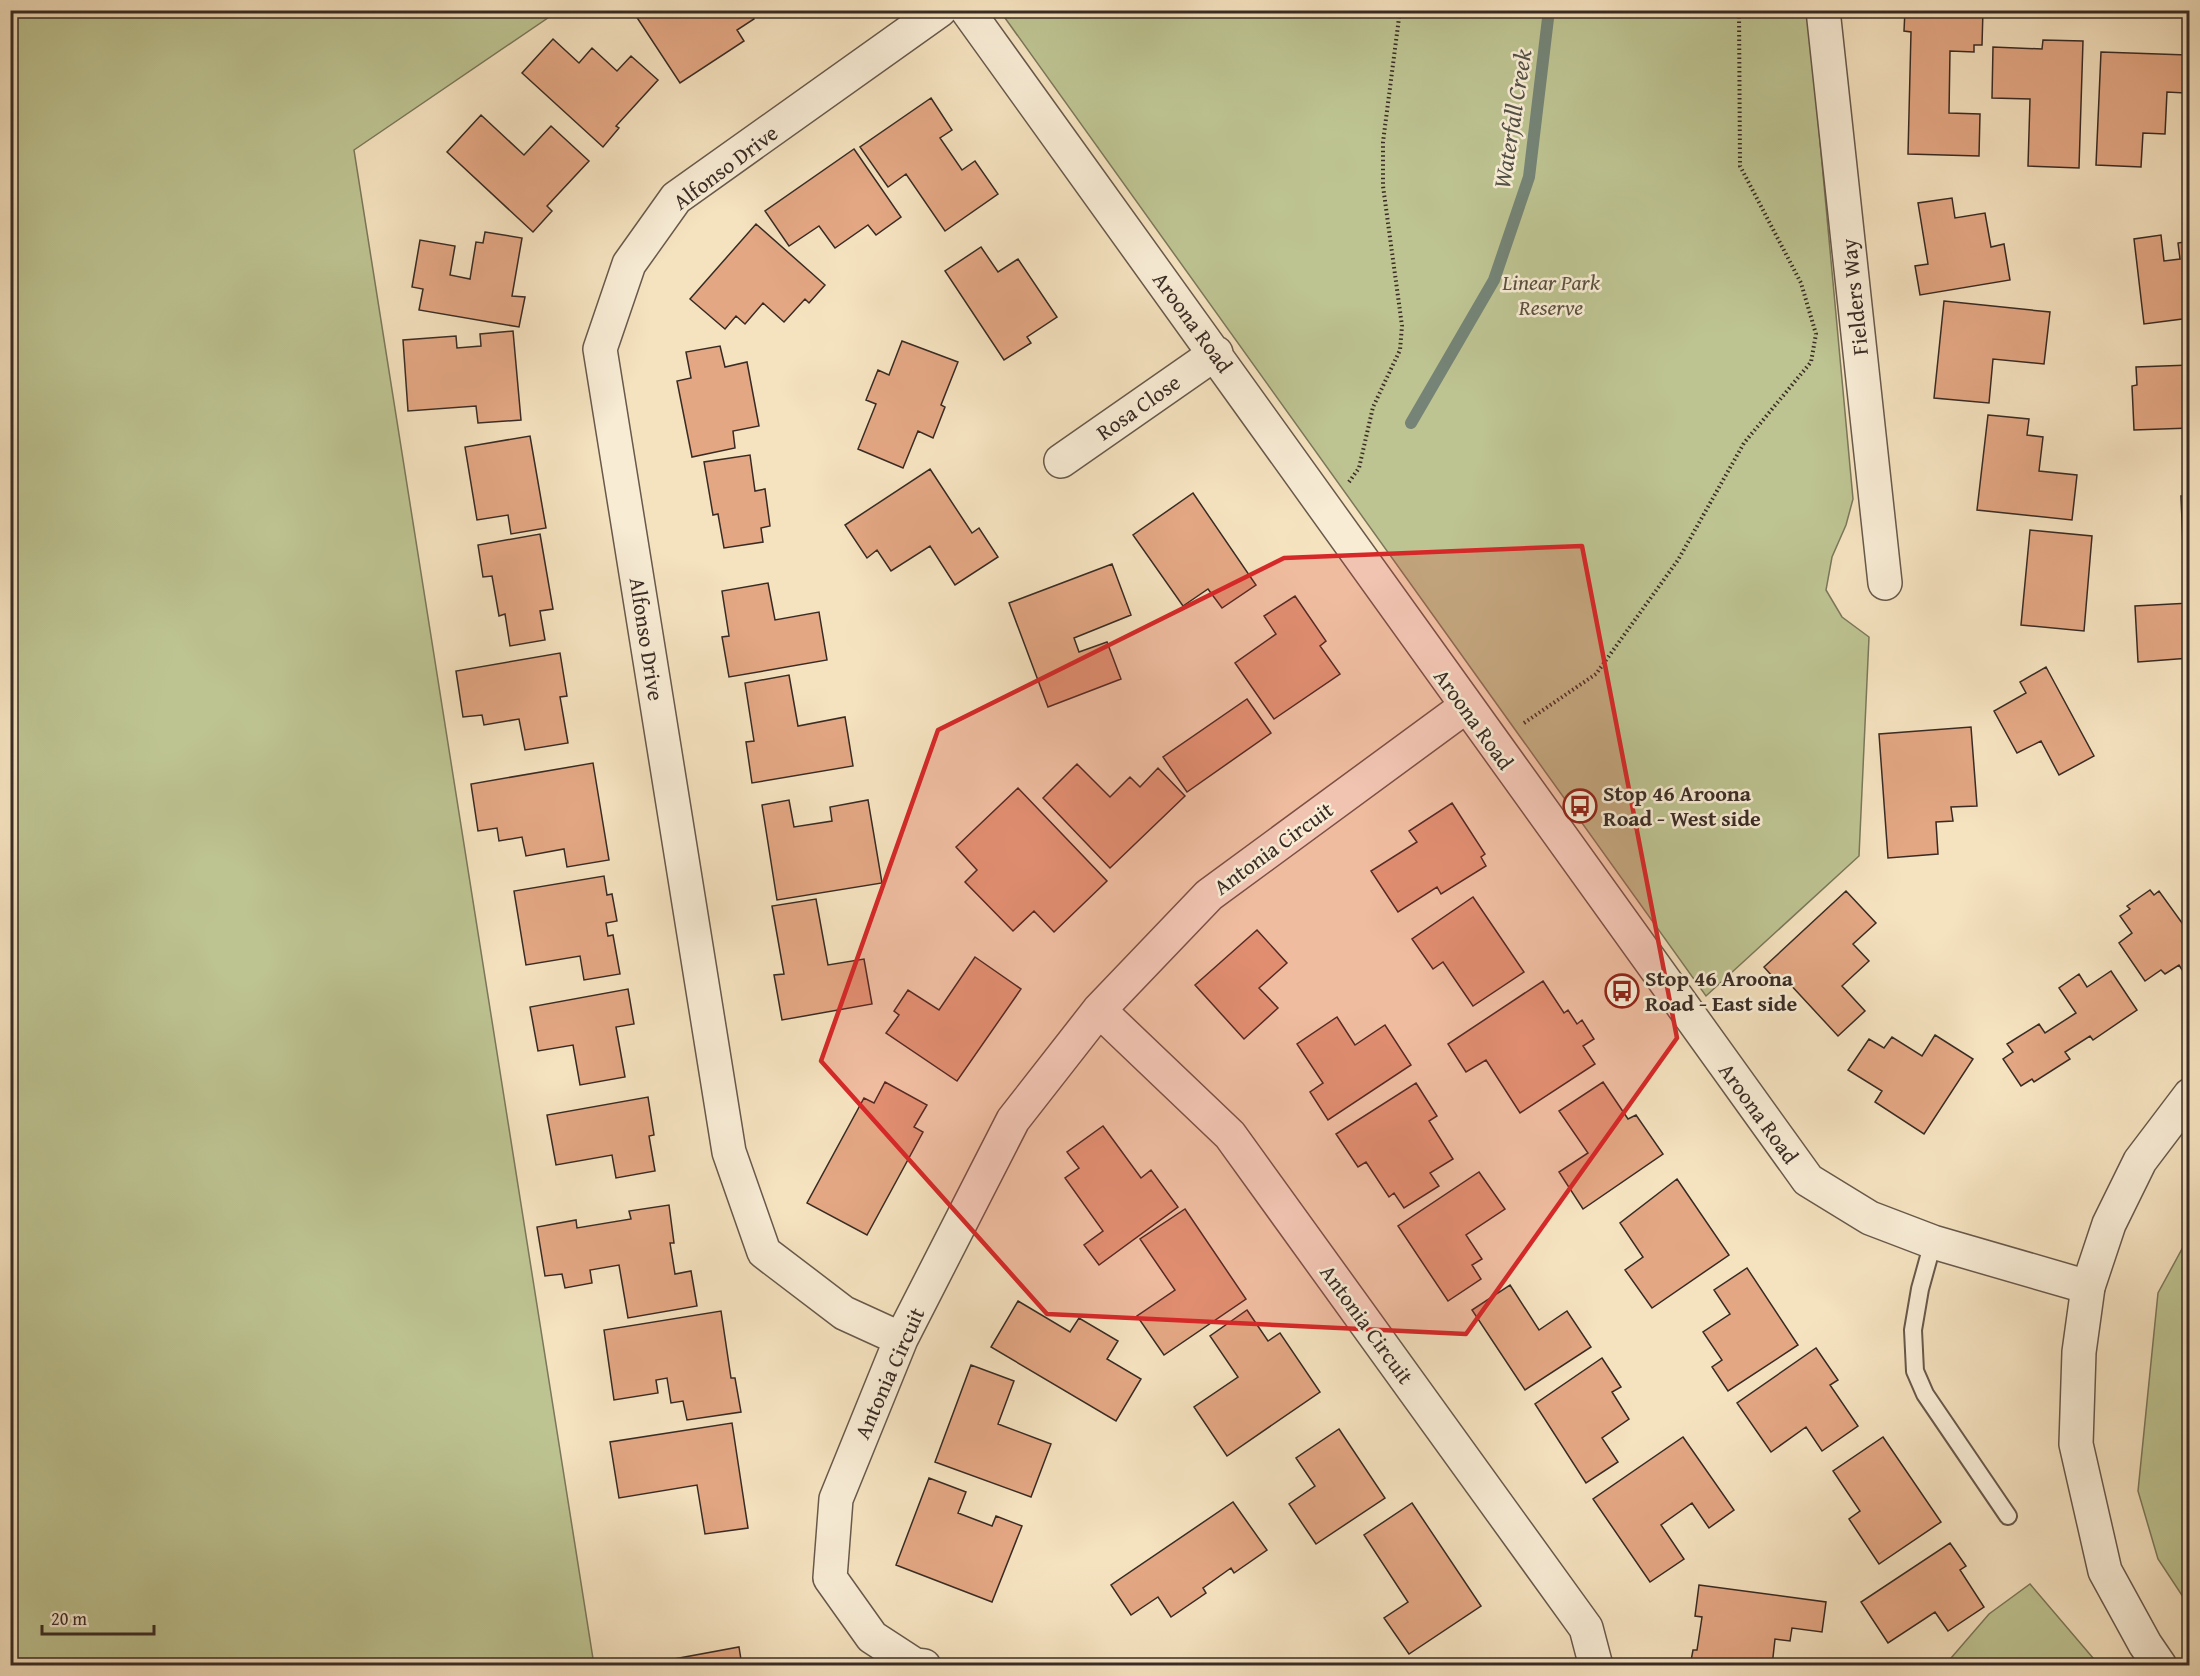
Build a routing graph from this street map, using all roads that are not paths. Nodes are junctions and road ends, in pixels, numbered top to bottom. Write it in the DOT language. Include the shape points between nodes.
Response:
graph roads {
  1 [pos="940,10"];
  2 [pos="967,10"];
  3 [pos="1823,10"];
  4 [pos="1216,353"];
  5 [pos="1061,460"];
  6 [pos="1886,583"];
  7 [pos="1465,707"];
  8 [pos="1099,1010"];
  9 [pos="2190,1095"];
  10 [pos="1933,1242"];
  11 [pos="2088,1287"];
  12 [pos="901,1339"];
  13 [pos="2008,1516"];
  14 [pos="924,1665"];
  15 [pos="1596,1665"];
  16 [pos="2160,1665"];
  1 -- 12 [label="street, Alfonso Drive" via="676,198 629,264 600,349 729,1152 764,1252 844,1313"];
  2 -- 4 [label="street, Aroona Road"];
  3 -- 6 [label="street, Fielders Way"];
  4 -- 5 [label="street, Rosa Close"];
  4 -- 7 [label="street, Aroona Road"];
  7 -- 8 [label="street, Antonia Circuit" via="1209,895"];
  7 -- 10 [label="street, Aroona Road" via="1808,1180 1870,1218"];
  8 -- 12 [label="street, Antonia Circuit" via="1013,1119"];
  8 -- 15 [label="street, Antonia Circuit" via="1230,1135 1586,1628"];
  9 -- 11 [label="street" via="2140,1161 2109,1224"];
  10 -- 11 [label="street, Aroona Road"];
  10 -- 13 [label="lane" via="1913,1330 1915,1371 1925,1394"];
  11 -- 16 [label="street" via="2079,1352 2076,1444 2106,1571"];
  12 -- 14 [label="street, Antonia Circuit" via="836,1499 830,1578 872,1637 915,1665"];
}
